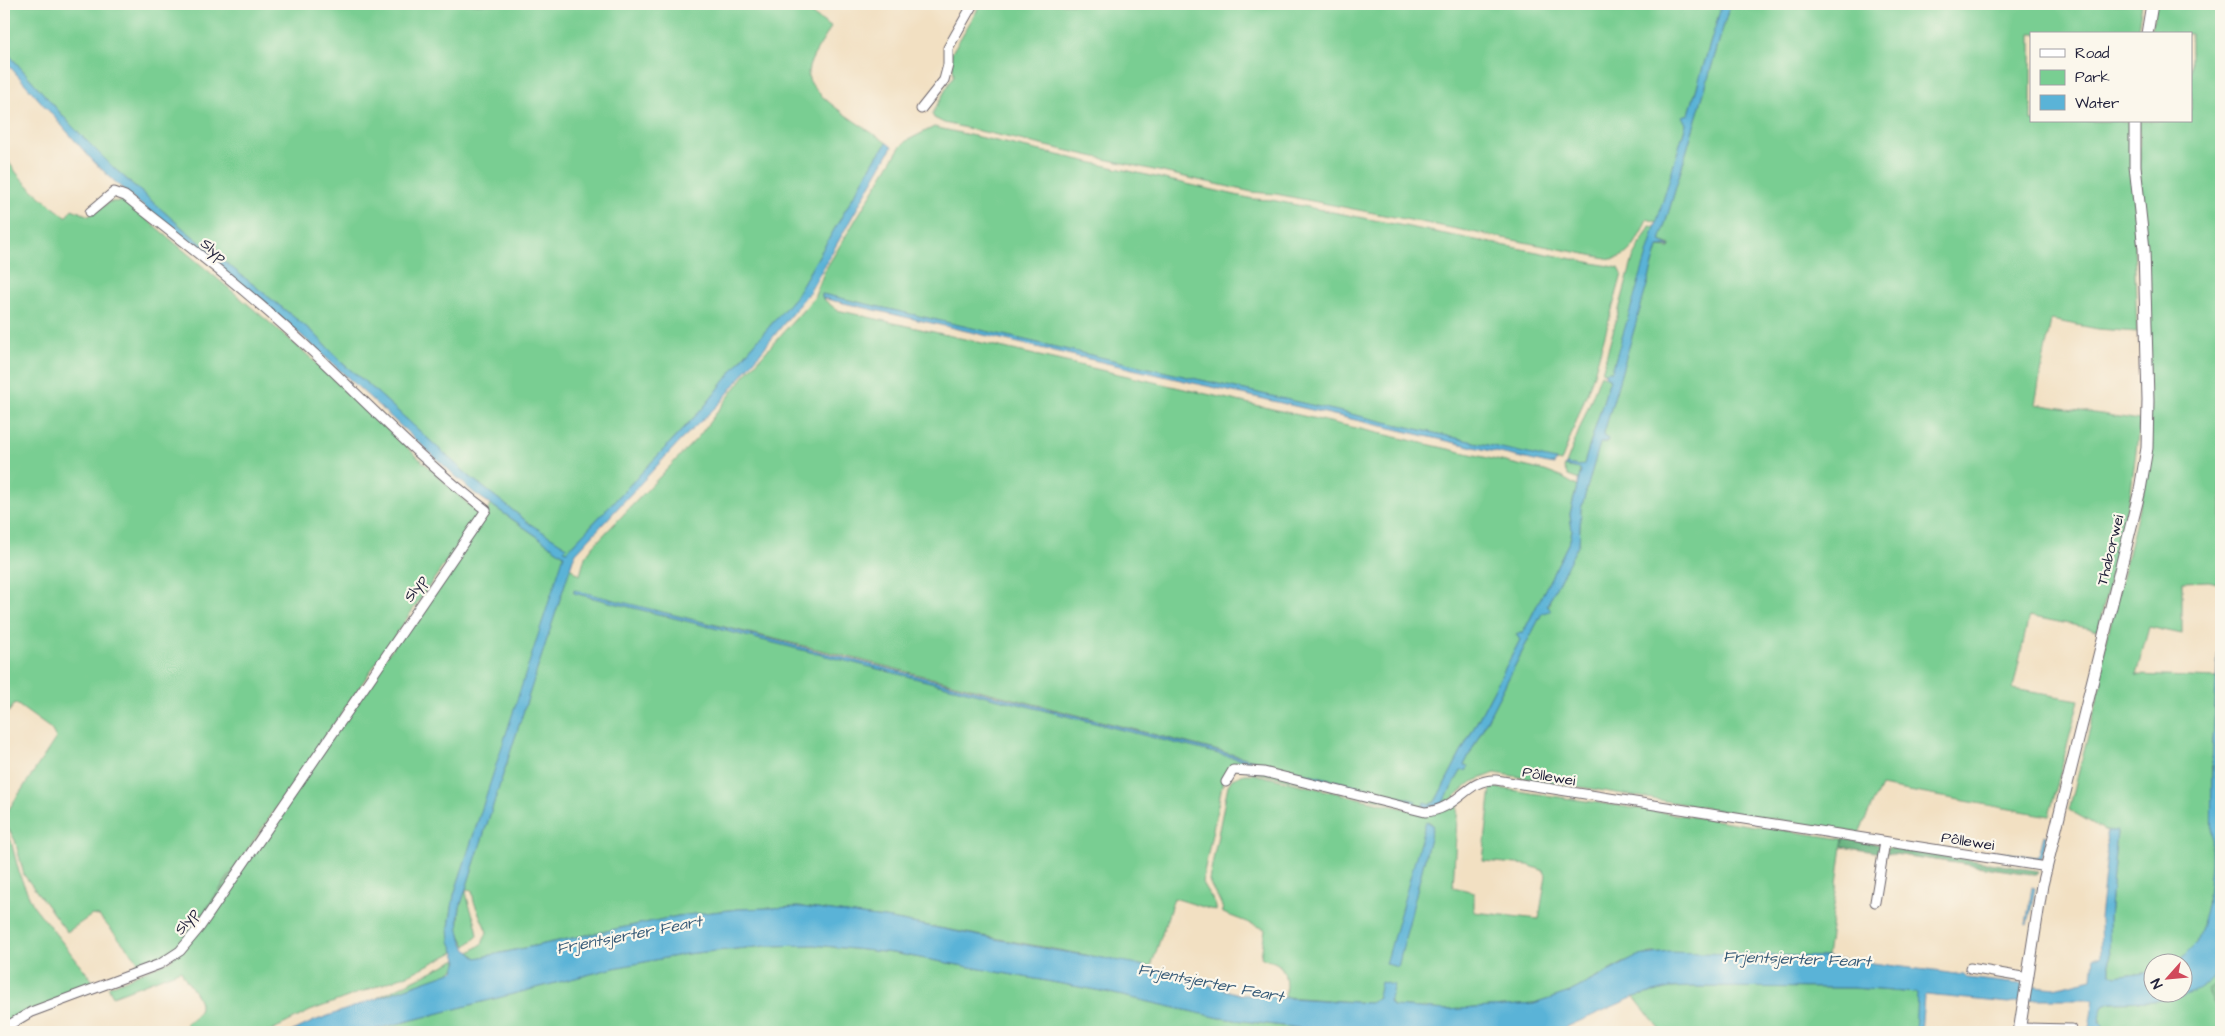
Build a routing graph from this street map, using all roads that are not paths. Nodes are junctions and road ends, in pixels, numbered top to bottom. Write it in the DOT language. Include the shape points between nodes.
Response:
graph roads {
  1 [pos="973,4"];
  2 [pos="2152,4"];
  3 [pos="2147,32"];
  4 [pos="921,109"];
  5 [pos="2136,122"];
  6 [pos="90,212"];
  7 [pos="1226,782"];
  8 [pos="1885,842"];
  9 [pos="2046,867"];
  10 [pos="1875,902"];
  11 [pos="1970,968"];
  12 [pos="2028,982"];
  13 [pos="4,1028"];
  14 [pos="2071,1029"];
  15 [pos="2019,1030"];
  1 -- 4 [label="street" via="948,48 944,80"];
  2 -- 3 [label="street"];
  5 -- 9 [label="street, Thaborwei" via="2135,166 2145,274 2147,448 2140,490"];
  6 -- 13 [label="street, Slyp" via="114,192 125,196 302,342 415,450 486,510 180,952 160,964 31,1012"];
  7 -- 8 [label="street, Pôllewei" via="1233,770 1264,772 1425,812 1447,807 1482,781 1496,780"];
  8 -- 9 [label="street, Pôllewei"];
  8 -- 10 [label="street"];
  9 -- 12 [label="street, Thaborwei"];
  11 -- 12 [label="street"];
  12 -- 15 [label="street, Thaborwei"];
  14 -- 15 [label="street"];
}
